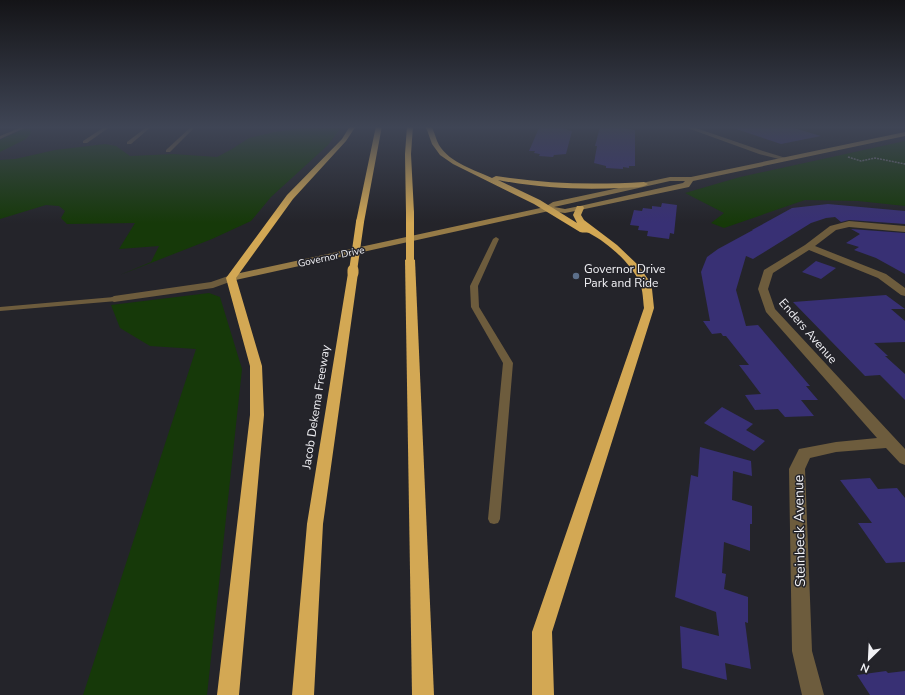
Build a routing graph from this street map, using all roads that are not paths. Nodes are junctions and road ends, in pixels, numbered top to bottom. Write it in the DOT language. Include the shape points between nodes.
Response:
graph roads {
  1 [pos="327,158"];
  2 [pos="373,158"];
  3 [pos="408,158"];
  4 [pos="449,158"];
  5 [pos="781,158"];
  6 [pos="469,170"];
  7 [pos="691,178"];
  8 [pos="644,184"];
  9 [pos="580,208"];
  10 [pos="549,209"];
  11 [pos="905,229"];
  12 [pos="496,239"];
  13 [pos="613,247"];
  14 [pos="808,247"];
  15 [pos="231,278"];
  16 [pos="905,293"];
  17 [pos="114,299"];
  18 [pos="0,309"];
  19 [pos="890,442"];
  20 [pos="905,459"];
  21 [pos="494,519"];
  22 [pos="228,695"];
  23 [pos="303,695"];
  24 [pos="423,695"];
  25 [pos="543,695"];
  26 [pos="813,695"];
  1 -- 15 [label="highway" via="290,197"];
  2 -- 23 [label="highway, Jacob Dekema Freeway, bridge" via="360,222 315,524"];
  3 -- 24 [label="highway, bridge"];
  4 -- 6 [label="highway"];
  5 -- 7 [label="main road, Governor Drive"];
  6 -- 8 [label="highway" via="491,177 539,185 592,187"];
  6 -- 10 [label="highway"];
  7 -- 8 [label="main road, Governor Drive" via="670,178"];
  7 -- 9 [label="main road, Governor Drive" via="686,184"];
  8 -- 10 [label="main road, Governor Drive" via="553,204"];
  9 -- 10 [label="main road, Governor Drive" via="565,211"];
  9 -- 13 [label="highway" via="578,220"];
  10 -- 13 [label="highway"];
  10 -- 15 [label="main road, Governor Drive"];
  11 -- 14 [label="street, Enders Avenue" via="850,224 833,228"];
  12 -- 21 [label="lane" via="474,286 474,307 508,363"];
  13 -- 25 [label="highway" via="629,260 640,275 647,288 649,308 542,632"];
  14 -- 16 [label="street" via="882,276"];
  14 -- 19 [label="street, Enders Avenue" via="768,272 763,289 770,310"];
  15 -- 17 [label="street, Governor Drive" via="213,284"];
  15 -- 22 [label="highway" via="256,366 257,415"];
  17 -- 18 [label="lane"];
  19 -- 20 [label="street, Enders Avenue"];
  19 -- 26 [label="street, Steinbeck Avenue" via="804,453 797,469 802,651"];
}
